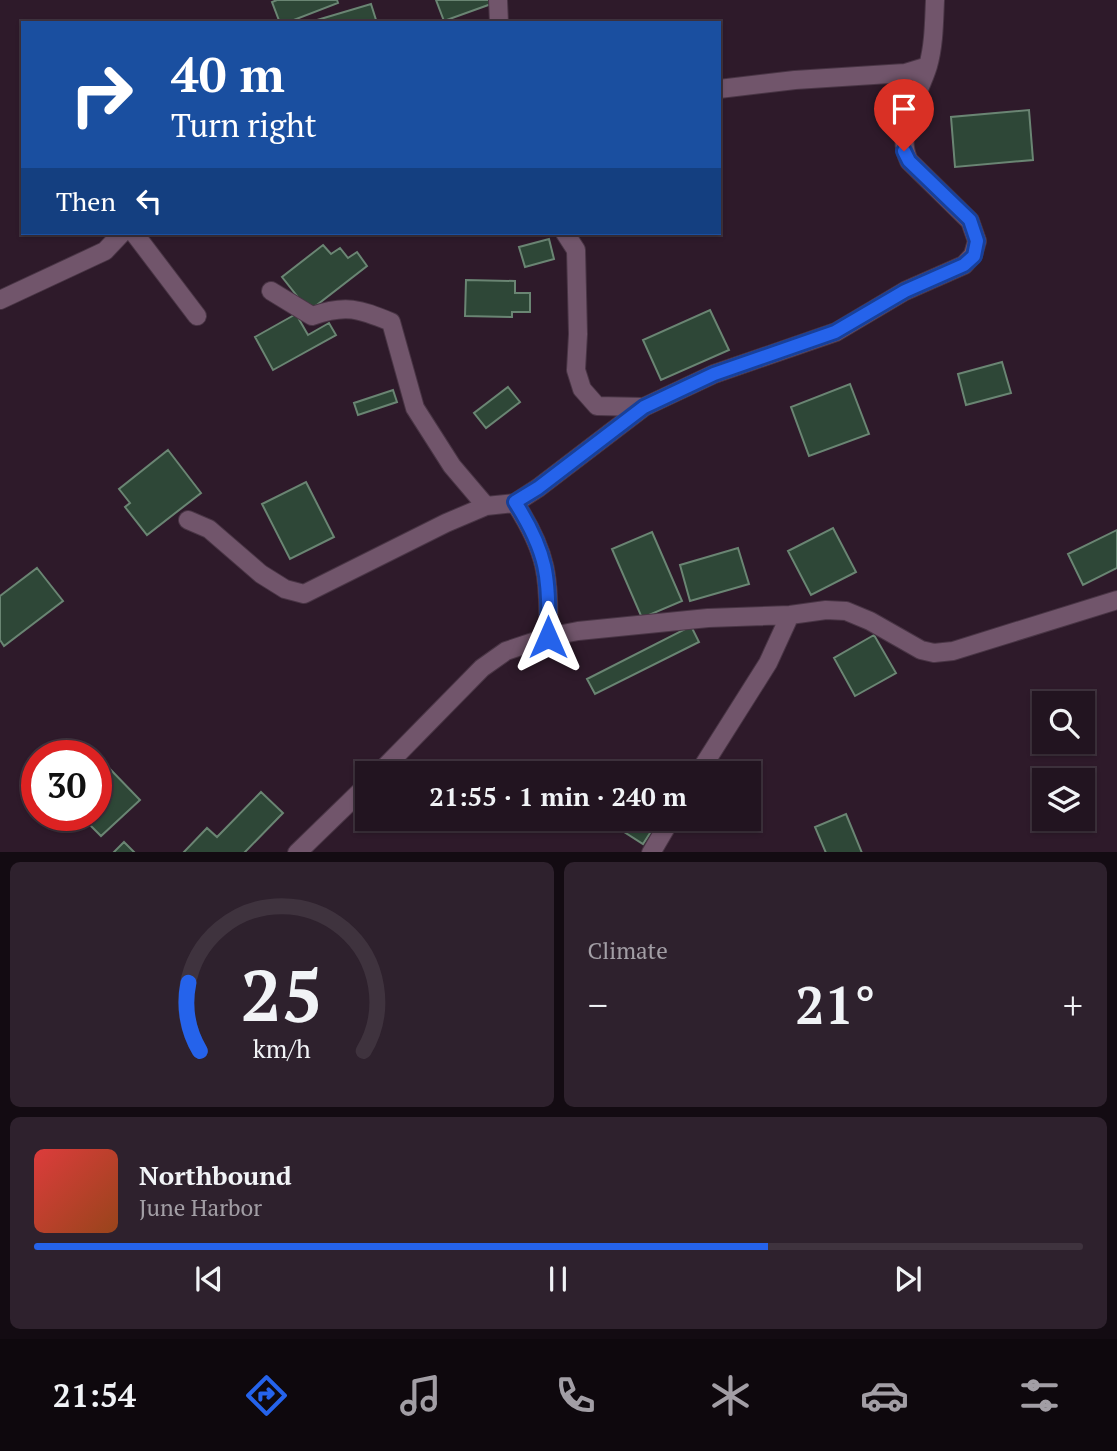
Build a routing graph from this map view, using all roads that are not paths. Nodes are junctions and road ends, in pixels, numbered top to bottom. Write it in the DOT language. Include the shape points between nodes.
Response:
graph roads {
  1 [pos="498,0"];
  2 [pos="935,0"];
  3 [pos="499,21"];
  4 [pos="928,66"];
  5 [pos="721,89"];
  6 [pos="120,235"];
  7 [pos="136,235"];
  8 [pos="566,235"];
  9 [pos="271,291"];
  10 [pos="0,300"];
  11 [pos="197,316"];
  12 [pos="644,407"];
  13 [pos="515,502"];
  14 [pos="486,506"];
  15 [pos="188,520"];
  16 [pos="1117,600"];
  17 [pos="790,615"];
  18 [pos="548,637"];
  19 [pos="391,761"];
  20 [pos="706,761"];
  21 [pos="355,797"];
  22 [pos="664,831"];
  23 [pos="297,852"];
  24 [pos="651,852"];
  1 -- 3 [label="street"];
  2 -- 4 [label="street"];
  4 -- 5 [label="street" via="905,73"];
  4 -- 12 [label="street" via="908,116 904,151 970,220 977,241 974,256 835,332 714,374"];
  6 -- 10 [label="street" via="105,251"];
  7 -- 11 [label="street"];
  8 -- 12 [label="street" via="576,250 576,370 582,389 597,406"];
  9 -- 14 [label="street" via="312,316 356,308 391,322 415,408 452,466"];
  12 -- 13 [label="street"];
  13 -- 14 [label="street"];
  13 -- 18 [label="street" via="545,561"];
  14 -- 15 [label="street" via="304,593 285,589 209,529"];
  16 -- 17 [label="street" via="934,653 846,611"];
  17 -- 18 [label="street" via="708,618"];
  17 -- 20 [label="street" via="768,663"];
  18 -- 19 [label="street" via="506,650 482,668"];
  21 -- 23 [label="street"];
  22 -- 24 [label="street"];
}
